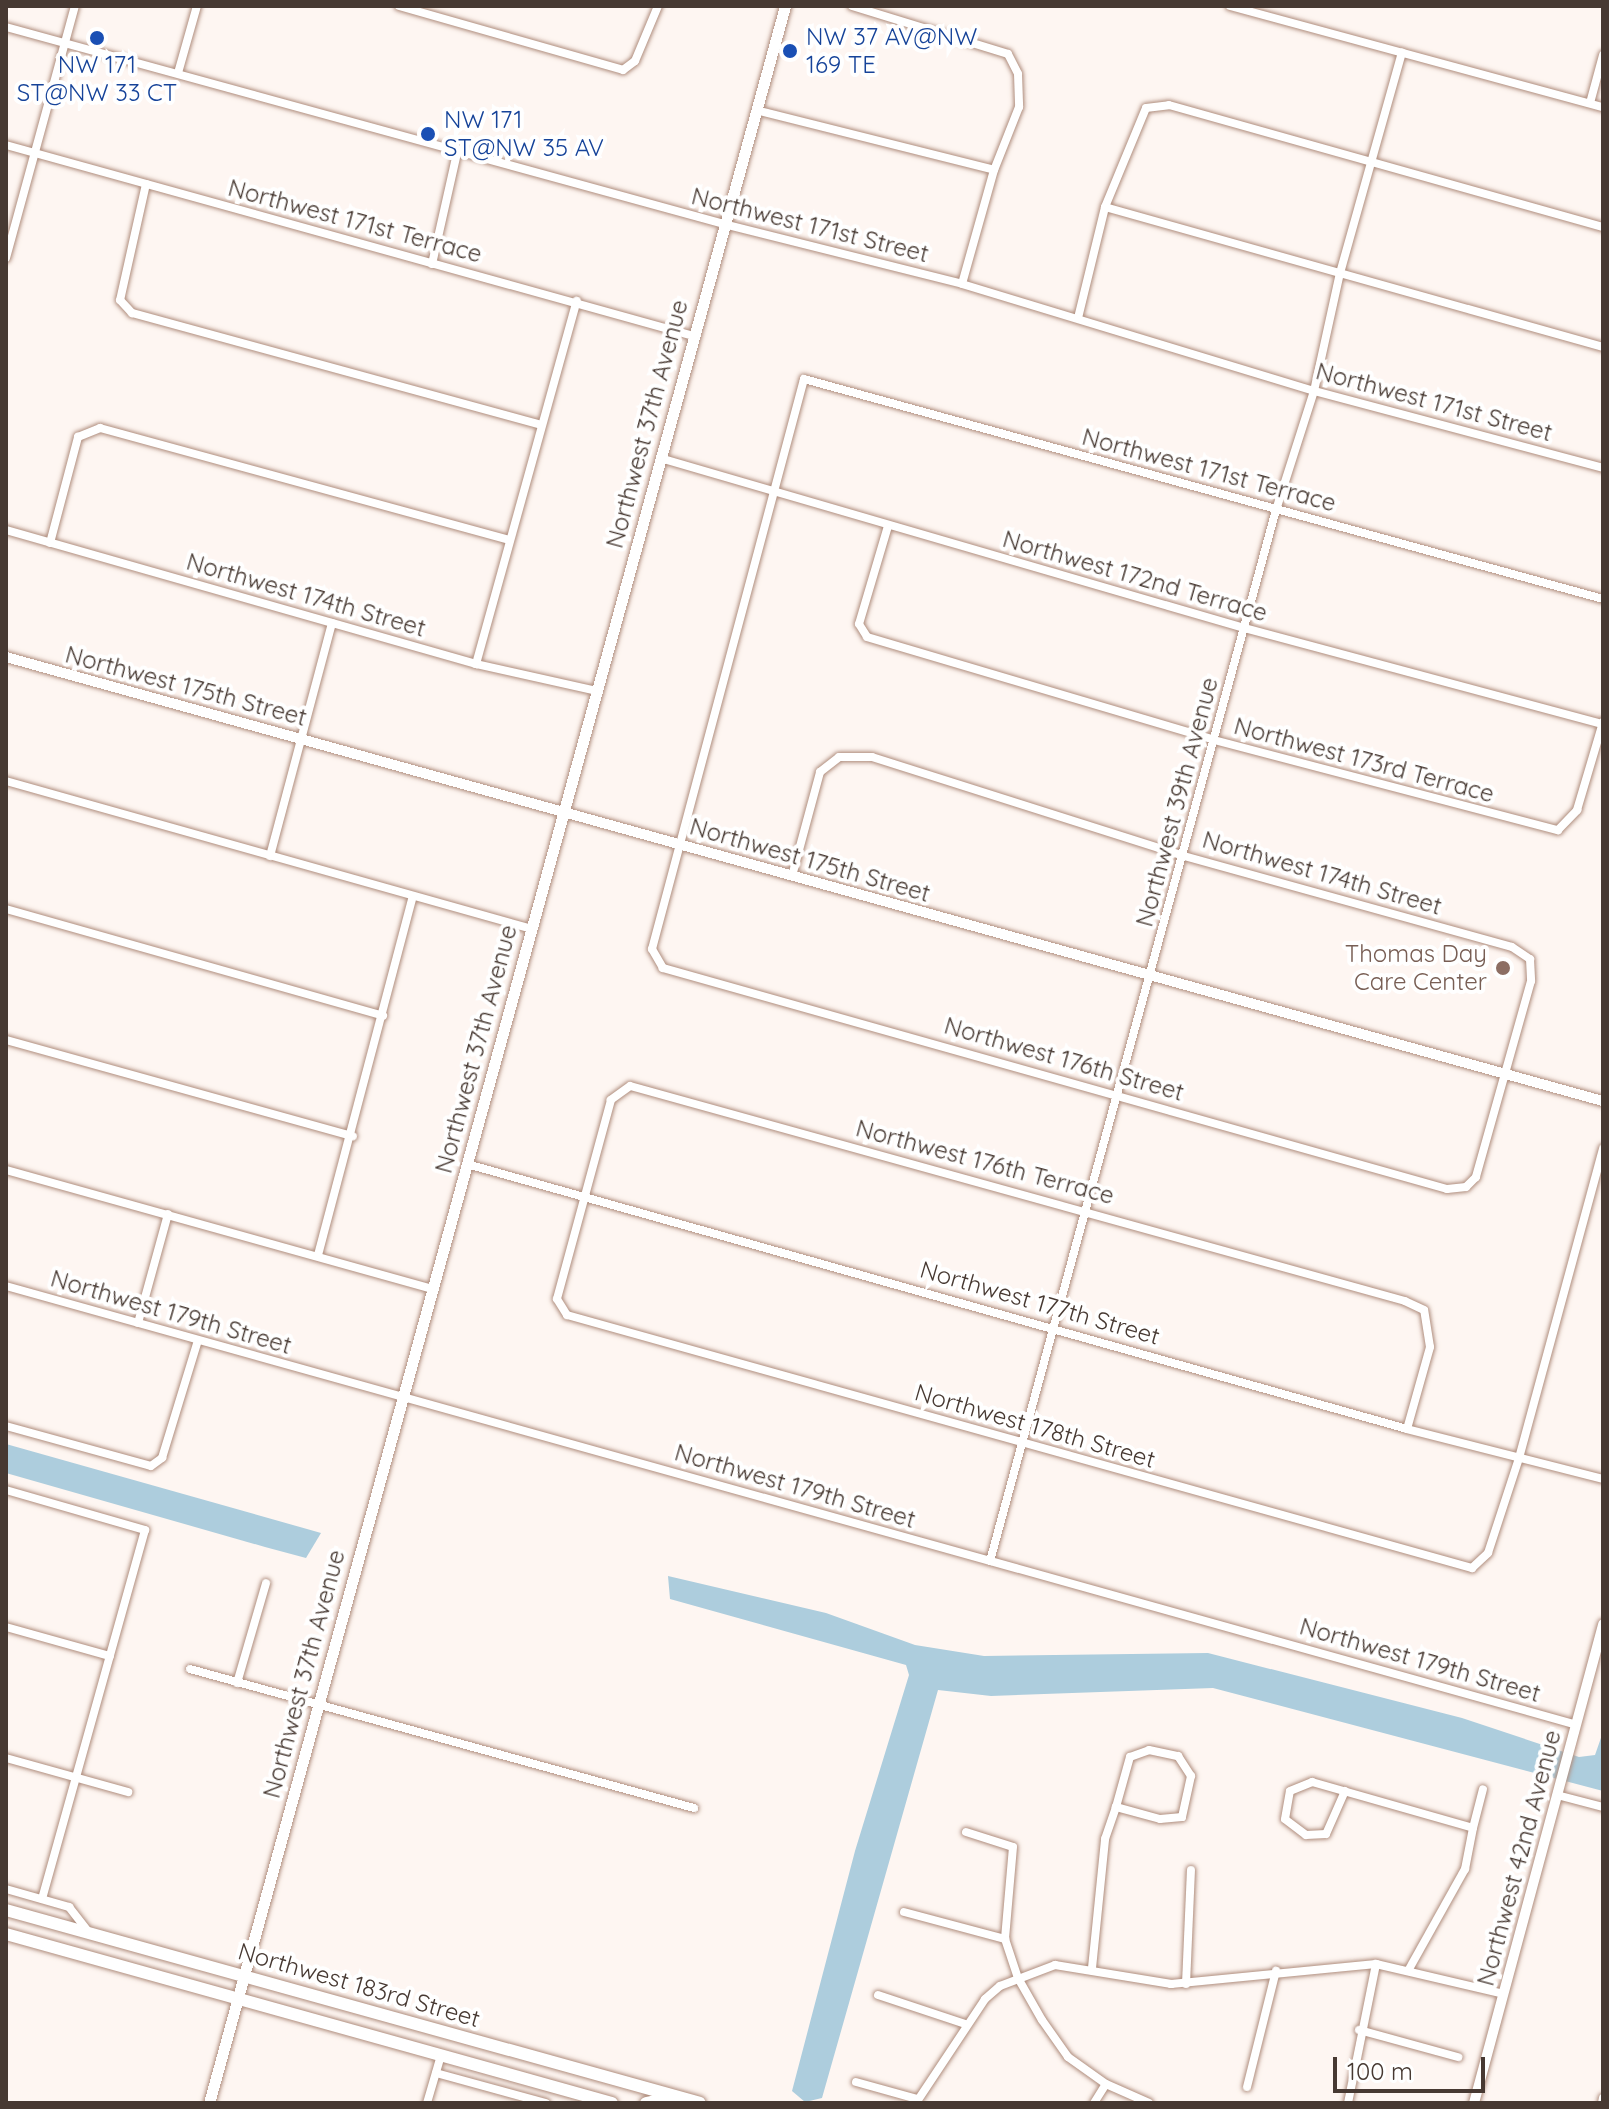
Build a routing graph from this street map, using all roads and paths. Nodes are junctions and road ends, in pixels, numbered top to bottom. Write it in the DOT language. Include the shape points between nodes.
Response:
graph roads {
  1 [pos="75,6"];
  2 [pos="197,6"];
  3 [pos="399,6"];
  4 [pos="658,6"];
  5 [pos="785,6"];
  6 [pos="852,6"];
  7 [pos="1230,6"];
  8 [pos="6,27"];
  9 [pos="66,43"];
  10 [pos="1402,53"];
  11 [pos="1603,55"];
  12 [pos="178,73"];
  13 [pos="1590,103"];
  14 [pos="1603,107"];
  15 [pos="756,110"];
  16 [pos="6,145"];
  17 [pos="458,149"];
  18 [pos="37,153"];
  19 [pos="1371,162"];
  20 [pos="994,170"];
  21 [pos="146,184"];
  22 [pos="1105,207"];
  23 [pos="724,224"];
  24 [pos="1603,227"];
  25 [pos="6,258"];
  26 [pos="432,264"];
  27 [pos="1340,273"];
  28 [pos="962,284"];
  29 [pos="577,301"];
  30 [pos="1078,318"];
  31 [pos="694,336"];
  32 [pos="1603,347"];
  33 [pos="1314,391"];
  34 [pos="541,425"];
  35 [pos="660,458"];
  36 [pos="1603,468"];
  37 [pos="775,492"];
  38 [pos="1276,510"];
  39 [pos="888,526"];
  40 [pos="6,530"];
  41 [pos="509,540"];
  42 [pos="50,543"];
  43 [pos="1603,599"];
  44 [pos="332,623"];
  45 [pos="1244,628"];
  46 [pos="6,657"];
  47 [pos="476,664"];
  48 [pos="597,691"];
  49 [pos="1603,723"];
  50 [pos="303,739"];
  51 [pos="1214,740"];
  52 [pos="6,781"];
  53 [pos="564,812"];
  54 [pos="680,845"];
  55 [pos="270,856"];
  56 [pos="1184,856"];
  57 [pos="792,876"];
  58 [pos="413,896"];
  59 [pos="6,909"];
  60 [pos="532,929"];
  61 [pos="1152,976"];
  62 [pos="383,1016"];
  63 [pos="6,1040"];
  64 [pos="1505,1075"];
  65 [pos="1117,1094"];
  66 [pos="1603,1101"];
  67 [pos="353,1136"];
  68 [pos="1603,1148"];
  69 [pos="467,1164"];
  70 [pos="6,1170"];
  71 [pos="584,1197"];
  72 [pos="1085,1210"];
  73 [pos="168,1214"];
  74 [pos="318,1255"];
  75 [pos="6,1286"];
  76 [pos="433,1289"];
  77 [pos="138,1323"];
  78 [pos="1055,1327"];
  79 [pos="198,1340"];
  80 [pos="403,1397"];
  81 [pos="6,1426"];
  82 [pos="1407,1429"];
  83 [pos="1022,1444"];
  84 [pos="1519,1458"];
  85 [pos="1603,1479"];
  86 [pos="6,1490"];
  87 [pos="990,1561"];
  88 [pos="266,1583"];
  89 [pos="1603,1624"];
  90 [pos="6,1627"];
  91 [pos="110,1656"];
  92 [pos="190,1669"];
  93 [pos="237,1683"];
  94 [pos="318,1706"];
  95 [pos="1574,1724"];
  96 [pos="6,1758"];
  97 [pos="77,1778"];
  98 [pos="1483,1789"];
  99 [pos="1345,1791"];
  100 [pos="128,1792"];
  101 [pos="1557,1795"];
  102 [pos="1116,1807"];
  103 [pos="1603,1807"];
  104 [pos="694,1808"];
  105 [pos="1473,1828"];
  106 [pos="966,1832"];
  107 [pos="1191,1870"];
  108 [pos="6,1889"];
  109 [pos="42,1899"];
  110 [pos="6,1910"];
  111 [pos="904,1912"];
  112 [pos="90,1933"];
  113 [pos="6,1934"];
  114 [pos="1005,1939"];
  115 [pos="1376,1964"];
  116 [pos="1092,1968"];
  117 [pos="1409,1969"];
  118 [pos="1276,1971"];
  119 [pos="244,1976"];
  120 [pos="1018,1978"];
  121 [pos="1186,1984"];
  122 [pos="1504,1994"];
  123 [pos="878,1995"];
  124 [pos="238,1998"];
  125 [pos="965,2024"];
  126 [pos="1359,2030"];
  127 [pos="441,2055"];
  128 [pos="1458,2057"];
  129 [pos="436,2073"];
  130 [pos="856,2082"];
  131 [pos="1106,2084"];
  132 [pos="1247,2087"];
  133 [pos="677,2096"];
  134 [pos="916,2101"];
  135 [pos="209,2103"];
  136 [pos="427,2103"];
  137 [pos="546,2103"];
  138 [pos="612,2103"];
  139 [pos="646,2103"];
  140 [pos="700,2103"];
  141 [pos="1094,2103"];
  142 [pos="1149,2103"];
  143 [pos="1348,2103"];
  144 [pos="1474,2103"];
  1 -- 9 [label="street"];
  2 -- 12 [label="street"];
  3 -- 4 [label="street" via="623,70 635,61"];
  5 -- 15 [label="main road, Northwest 37th Avenue"];
  6 -- 20 [label="street" via="1008,54 1018,74 1019,107"];
  7 -- 10 [label="street"];
  8 -- 9 [label="street, Northwest 171st Street"];
  9 -- 12 [label="street, Northwest 171st Street"];
  9 -- 18 [label="street"];
  10 -- 13 [label="street"];
  10 -- 19 [label="street, Northwest 39th Avenue"];
  11 -- 13 [label="street"];
  12 -- 17 [label="street, Northwest 171st Street"];
  13 -- 14 [label="street"];
  15 -- 20 [label="street"];
  15 -- 23 [label="main road, Northwest 37th Avenue"];
  16 -- 18 [label="street, Northwest 171st Terrace"];
  17 -- 23 [label="street, Northwest 171st Street"];
  17 -- 26 [label="street"];
  18 -- 21 [label="street, Northwest 171st Terrace"];
  18 -- 25 [label="street"];
  19 -- 22 [label="street" via="1169,105 1146,108"];
  19 -- 24 [label="street"];
  19 -- 27 [label="street, Northwest 39th Avenue"];
  20 -- 28 [label="street"];
  21 -- 26 [label="street, Northwest 171st Terrace"];
  21 -- 34 [label="street" via="120,300 132,313"];
  22 -- 27 [label="street"];
  22 -- 30 [label="street"];
  23 -- 28 [label="street, Northwest 171st Street"];
  23 -- 31 [label="main road, Northwest 37th Avenue"];
  26 -- 29 [label="street, Northwest 171st Terrace"];
  27 -- 32 [label="street"];
  27 -- 33 [label="street, Northwest 39th Avenue"];
  28 -- 30 [label="street, Northwest 171st Street"];
  29 -- 31 [label="street, Northwest 171st Terrace"];
  29 -- 34 [label="street"];
  30 -- 33 [label="street, Northwest 171st Street"];
  31 -- 35 [label="main road, Northwest 37th Avenue"];
  33 -- 36 [label="street, Northwest 171st Street"];
  33 -- 38 [label="street, Northwest 39th Avenue"];
  34 -- 41 [label="street"];
  35 -- 37 [label="street, Northwest 172nd Terrace"];
  35 -- 48 [label="main road, Northwest 37th Avenue"];
  37 -- 38 [label="street, Northwest 171st Terrace" via="804,379"];
  37 -- 39 [label="street, Northwest 172nd Terrace"];
  37 -- 54 [label="street"];
  38 -- 43 [label="street, Northwest 171st Terrace"];
  38 -- 45 [label="street, Northwest 39th Avenue"];
  39 -- 45 [label="street, Northwest 172nd Terrace"];
  39 -- 51 [label="street, Northwest 173rd Terrace" via="859,624 867,637"];
  40 -- 42 [label="street, Northwest 174th Street"];
  41 -- 42 [label="street" via="100,428 78,437"];
  41 -- 47 [label="street"];
  42 -- 44 [label="street, Northwest 174th Street"];
  44 -- 47 [label="street, Northwest 174th Street"];
  44 -- 50 [label="street"];
  45 -- 49 [label="street, Northwest 172nd Terrace"];
  45 -- 51 [label="street, Northwest 39th Avenue"];
  46 -- 50 [label="street, Northwest 175th Street"];
  47 -- 48 [label="street, Northwest 174th Street"];
  48 -- 53 [label="main road, Northwest 37th Avenue"];
  49 -- 51 [label="street, Northwest 173rd Terrace" via="1577,810 1558,830"];
  50 -- 53 [label="street, Northwest 175th Street"];
  50 -- 55 [label="street"];
  51 -- 56 [label="street, Northwest 39th Avenue"];
  52 -- 55 [label="street"];
  53 -- 54 [label="street, Northwest 175th Street"];
  53 -- 60 [label="main road, Northwest 37th Avenue"];
  54 -- 57 [label="street, Northwest 175th Street"];
  54 -- 65 [label="street, Northwest 176th Street" via="652,949 663,968"];
  55 -- 58 [label="street"];
  56 -- 57 [label="street, Northwest 174th Street" via="872,757 839,757 820,772"];
  56 -- 61 [label="street, Northwest 39th Avenue"];
  56 -- 64 [label="street, Northwest 174th Street" via="1512,947 1530,959 1531,981"];
  57 -- 61 [label="street, Northwest 175th Street"];
  58 -- 60 [label="street"];
  58 -- 62 [label="street"];
  59 -- 62 [label="street"];
  60 -- 69 [label="main road, Northwest 37th Avenue"];
  61 -- 64 [label="street, Northwest 175th Street"];
  61 -- 65 [label="street, Northwest 39th Avenue"];
  62 -- 67 [label="street"];
  63 -- 67 [label="street"];
  64 -- 65 [label="street, Northwest 176th Street" via="1476,1177 1466,1187 1447,1189"];
  64 -- 66 [label="street, Northwest 175th Street"];
  65 -- 72 [label="street, Northwest 39th Avenue"];
  67 -- 74 [label="street"];
  68 -- 84 [label="street"];
  69 -- 71 [label="street, Northwest 177th Street"];
  69 -- 76 [label="main road, Northwest 37th Avenue"];
  70 -- 73 [label="street"];
  71 -- 72 [label="street, Northwest 176th Terrace" via="611,1100 630,1086"];
  71 -- 78 [label="street, Northwest 177th Street"];
  71 -- 83 [label="street, Northwest 178th Street" via="557,1299 567,1315"];
  72 -- 78 [label="street, Northwest 39th Avenue"];
  72 -- 82 [label="street, Northwest 176th Terrace" via="1330,1278 1424,1310 1430,1347"];
  73 -- 74 [label="street"];
  73 -- 77 [label="street"];
  74 -- 76 [label="street"];
  75 -- 77 [label="street, Northwest 179th Street"];
  76 -- 80 [label="main road, Northwest 37th Avenue"];
  77 -- 79 [label="street, Northwest 179th Street"];
  78 -- 82 [label="street, Northwest 177th Street"];
  78 -- 83 [label="street, Northwest 39th Avenue"];
  79 -- 80 [label="street, Northwest 179th Street"];
  79 -- 81 [label="street" via="162,1458 151,1466"];
  80 -- 87 [label="street, Northwest 179th Street"];
  80 -- 94 [label="main road, Northwest 37th Avenue"];
  82 -- 84 [label="street, Northwest 177th Street"];
  83 -- 84 [label="street, Northwest 178th Street" via="1472,1568 1488,1553"];
  83 -- 87 [label="street, Northwest 39th Avenue"];
  84 -- 85 [label="street, Northwest 177th Street"];
  86 -- 91 [label="street" via="145,1530"];
  87 -- 95 [label="street, Northwest 179th Street"];
  88 -- 93 [label="street"];
  89 -- 95 [label="street, Northwest 42nd Avenue"];
  90 -- 91 [label="street"];
  91 -- 97 [label="street"];
  92 -- 93 [label="street"];
  93 -- 94 [label="street"];
  94 -- 104 [label="street"];
  94 -- 119 [label="main road, Northwest 37th Avenue"];
  95 -- 101 [label="street, Northwest 42nd Avenue"];
  96 -- 97 [label="street"];
  97 -- 100 [label="street"];
  97 -- 109 [label="street"];
  98 -- 105 [label="street"];
  99 -- 99 [label="street" via="1300,1784 1290,1791 1285,1819 1306,1835 1326,1834"];
  99 -- 105 [label="street"];
  101 -- 103 [label="street"];
  101 -- 122 [label="street, Northwest 42nd Avenue"];
  102 -- 102 [label="street" via="1130,1757 1149,1750 1178,1756 1191,1776 1182,1817 1160,1819"];
  102 -- 116 [label="street" via="1105,1839"];
  105 -- 117 [label="street" via="1465,1869"];
  106 -- 114 [label="street" via="1013,1847"];
  107 -- 121 [label="street"];
  108 -- 109 [label="street"];
  109 -- 112 [label="street" via="69,1907"];
  110 -- 112 [label="main road, Northwest 183rd Street"];
  111 -- 114 [label="street"];
  112 -- 119 [label="main road, Northwest 183rd Street"];
  113 -- 124 [label="main road, Northwest 183rd Street"];
  114 -- 120 [label="street"];
  115 -- 117 [label="street"];
  115 -- 118 [label="street"];
  115 -- 126 [label="street"];
  116 -- 120 [label="street" via="1055,1965"];
  116 -- 121 [label="street"];
  117 -- 122 [label="street"];
  118 -- 121 [label="street"];
  118 -- 132 [label="street"];
  119 -- 124 [label="main road, Northwest 37th Avenue"];
  119 -- 133 [label="main road, Northwest 183rd Street"];
  120 -- 125 [label="street" via="985,1999"];
  120 -- 131 [label="street" via="1068,2057"];
  122 -- 144 [label="street, Northwest 42nd Avenue"];
  123 -- 125 [label="street"];
  124 -- 127 [label="main road, Northwest 183rd Street"];
  124 -- 135 [label="main road, Northwest 37th Avenue"];
  125 -- 134 [label="street"];
  126 -- 128 [label="street"];
  126 -- 143 [label="street"];
  127 -- 129 [label="street"];
  127 -- 138 [label="main road, Northwest 183rd Street"];
  129 -- 136 [label="street"];
  129 -- 137 [label="street"];
  130 -- 134 [label="street"];
  131 -- 141 [label="street"];
  131 -- 142 [label="street"];
  133 -- 139 [label="main road"];
  133 -- 140 [label="main road, Northwest 183rd Street"];
}
